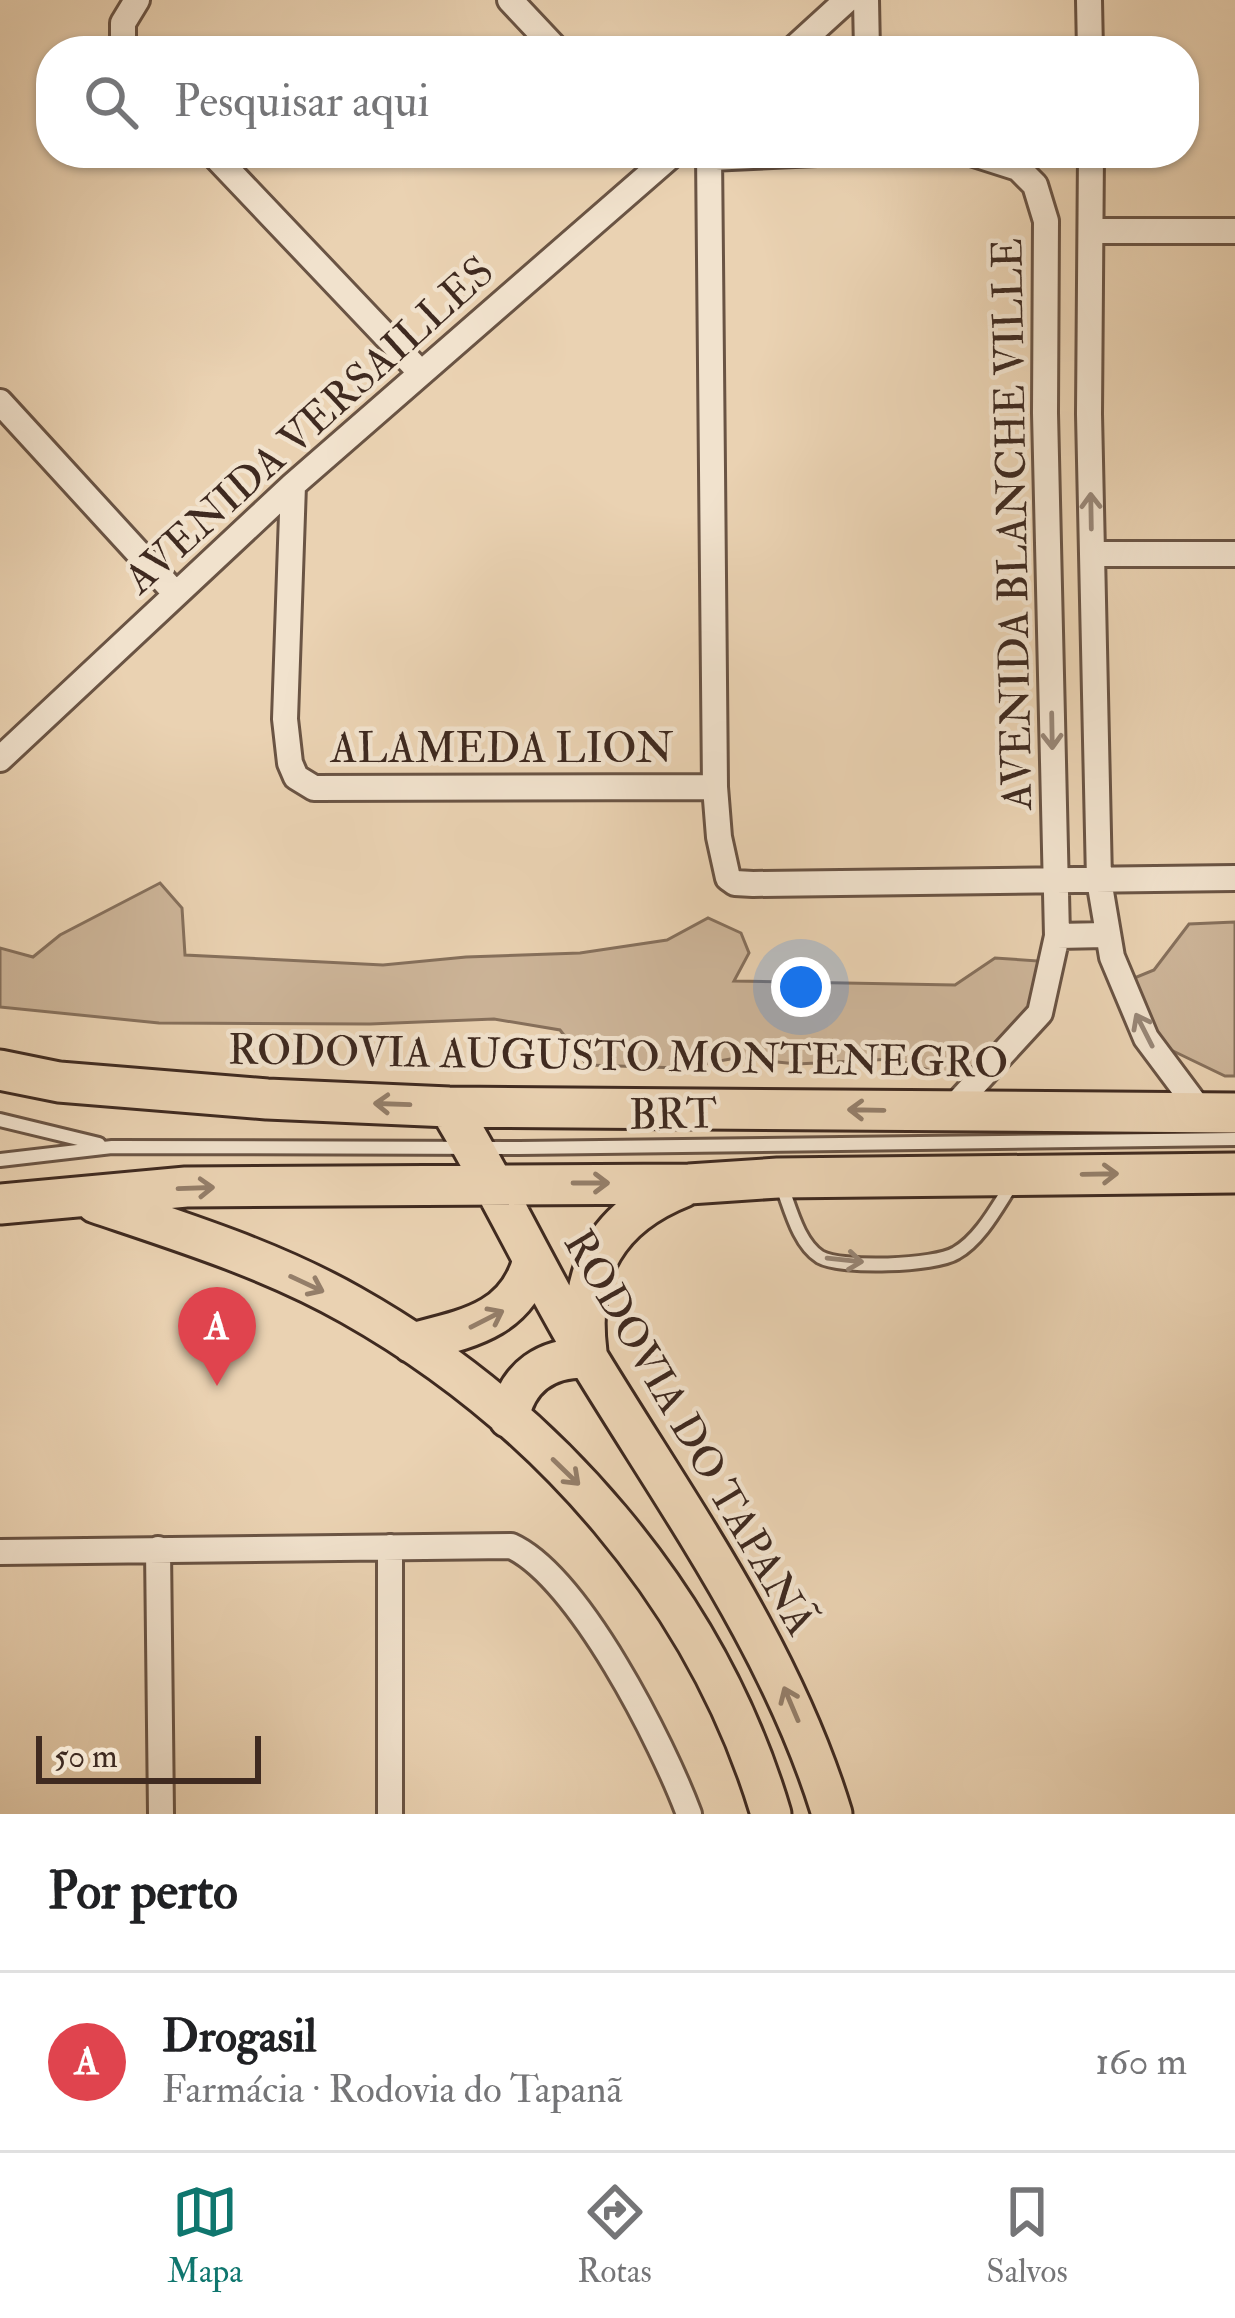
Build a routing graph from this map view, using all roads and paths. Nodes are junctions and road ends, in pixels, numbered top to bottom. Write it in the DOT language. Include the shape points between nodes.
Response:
graph roads {
  1 [pos="137,0"];
  2 [pos="511,0"];
  3 [pos="847,0"];
  4 [pos="866,0"];
  5 [pos="1089,0"];
  6 [pos="123,36"];
  7 [pos="543,36"];
  8 [pos="807,36"];
  9 [pos="867,36"];
  10 [pos="1090,36"];
  11 [pos="226,168"];
  12 [pos="650,168"];
  13 [pos="709,168"];
  14 [pos="1018,168"];
  15 [pos="1091,168"];
  16 [pos="1092,231"];
  17 [pos="1235,231"];
  18 [pos="421,373"];
  19 [pos="0,402"];
  20 [pos="1045,413"];
  21 [pos="1089,414"];
  22 [pos="293,485"];
  23 [pos="1092,554"];
  24 [pos="1235,554"];
  25 [pos="176,593"];
  26 [pos="0,759"];
  27 [pos="716,787"];
  28 [pos="1235,878"];
  29 [pos="1099,880"];
  30 [pos="1055,881"];
  31 [pos="1106,935"];
  32 [pos="1057,936"];
  33 [pos="0,1051"];
  34 [pos="0,1070"];
  35 [pos="59,1082"];
  36 [pos="449,1106"];
  37 [pos="949,1112"];
  38 [pos="1219,1113"];
  39 [pos="0,1120"];
  40 [pos="1235,1139"];
  41 [pos="112,1147"];
  42 [pos="473,1147"];
  43 [pos="0,1160"];
  44 [pos="1235,1173"];
  45 [pos="1018,1175"];
  46 [pos="778,1178"];
  47 [pos="493,1183"];
  48 [pos="689,1184"];
  49 [pos="80,1198"];
  50 [pos="0,1204"];
  51 [pos="533,1260"];
  52 [pos="412,1343"];
  53 [pos="588,1358"];
  54 [pos="509,1418"];
  55 [pos="389,1547"];
  56 [pos="158,1550"];
  57 [pos="0,1552"];
  58 [pos="161,1814"];
  59 [pos="390,1814"];
  60 [pos="689,1814"];
  61 [pos="771,1814"];
  62 [pos="832,1814"];
  1 -- 6 [label="street"];
  2 -- 7 [label="street"];
  3 -- 8 [label="street"];
  4 -- 9 [label="street"];
  5 -- 10 [label="street"];
  11 -- 18 [label="street"];
  12 -- 18 [label="street, AVENIDA VERSAILLES"];
  13 -- 27 [label="street"];
  14 -- 20 [label="street, AVENIDA BLANCHE VILLE" via="1035,185 1046,221"];
  15 -- 16 [label="street, AVENIDA BLANCHE VILLE"];
  16 -- 17 [label="street"];
  16 -- 21 [label="street, AVENIDA BLANCHE VILLE"];
  18 -- 22 [label="street, AVENIDA VERSAILLES"];
  19 -- 25 [label="street"];
  20 -- 21 [label="street"];
  20 -- 30 [label="street, AVENIDA BLANCHE VILLE, one-way"];
  23 -- 21 [label="street, AVENIDA BLANCHE VILLE, one-way"];
  22 -- 25 [label="street, AVENIDA VERSAILLES"];
  22 -- 27 [label="street, ALAMEDA LION" via="285,719 290,763 304,784"];
  23 -- 24 [label="street"];
  23 -- 29 [label="street, AVENIDA BLANCHE VILLE"];
  25 -- 26 [label="street, AVENIDA VERSAILLES"];
  27 -- 30 [label="street" via="723,866 735,883"];
  28 -- 29 [label="street"];
  29 -- 30 [label="street"];
  29 -- 31 [label="street, AVENIDA BLANCHE VILLE"];
  30 -- 32 [label="street, AVENIDA BLANCHE VILLE"];
  31 -- 32 [label="street"];
  38 -- 31 [label="street, AVENIDA BLANCHE VILLE, one-way" via="1146,1038"];
  32 -- 37 [label="street, AVENIDA BLANCHE VILLE" via="1040,1013"];
  33 -- 35 [label="main road"];
  34 -- 35 [label="main road, RODOVIA AUGUSTO MONTENEGRO"];
  36 -- 35 [label="main road, RODOVIA AUGUSTO MONTENEGRO, one-way"];
  37 -- 36 [label="main road, RODOVIA AUGUSTO MONTENEGRO, one-way"];
  36 -- 42 [label="main road, RODOVIA DO TAPANÃ"];
  37 -- 38 [label="main road, RODOVIA AUGUSTO MONTENEGRO"];
  39 -- 41 [label="lane, BRT"];
  40 -- 42 [label="lane, BRT"];
  41 -- 42 [label="lane, BRT"];
  41 -- 43 [label="lane, BRT"];
  42 -- 47 [label="main road, RODOVIA DO TAPANÃ"];
  45 -- 44 [label="main road, one-way"];
  45 -- 46 [label="main road"];
  46 -- 45 [label="lane, one-way" via="804,1241 820,1256 881,1263 952,1256"];
  46 -- 48 [label="main road"];
  47 -- 48 [label="main road, one-way"];
  49 -- 47 [label="main road, one-way" via="186,1187"];
  47 -- 51 [label="main road, RODOVIA DO TAPANÃ"];
  48 -- 53 [label="main road" via="625,1220 602,1249 583,1320"];
  49 -- 50 [label="main road"];
  49 -- 52 [label="main road, one-way" via="291,1277"];
  52 -- 51 [label="main road, one-way" via="500,1314 522,1290"];
  51 -- 53 [label="main road, RODOVIA DO TAPANÃ"];
  52 -- 54 [label="main road"];
  53 -- 54 [label="main road" via="545,1364 520,1387"];
  62 -- 53 [label="main road, RODOVIA DO TAPANÃ, one-way" via="787,1692 722,1570"];
  54 -- 61 [label="main road, one-way" via="602,1507 671,1600 720,1683"];
  55 -- 56 [label="street"];
  55 -- 59 [label="street"];
  55 -- 60 [label="street" via="496,1543 537,1561 644,1713"];
  56 -- 57 [label="street"];
  56 -- 58 [label="street"];
}
